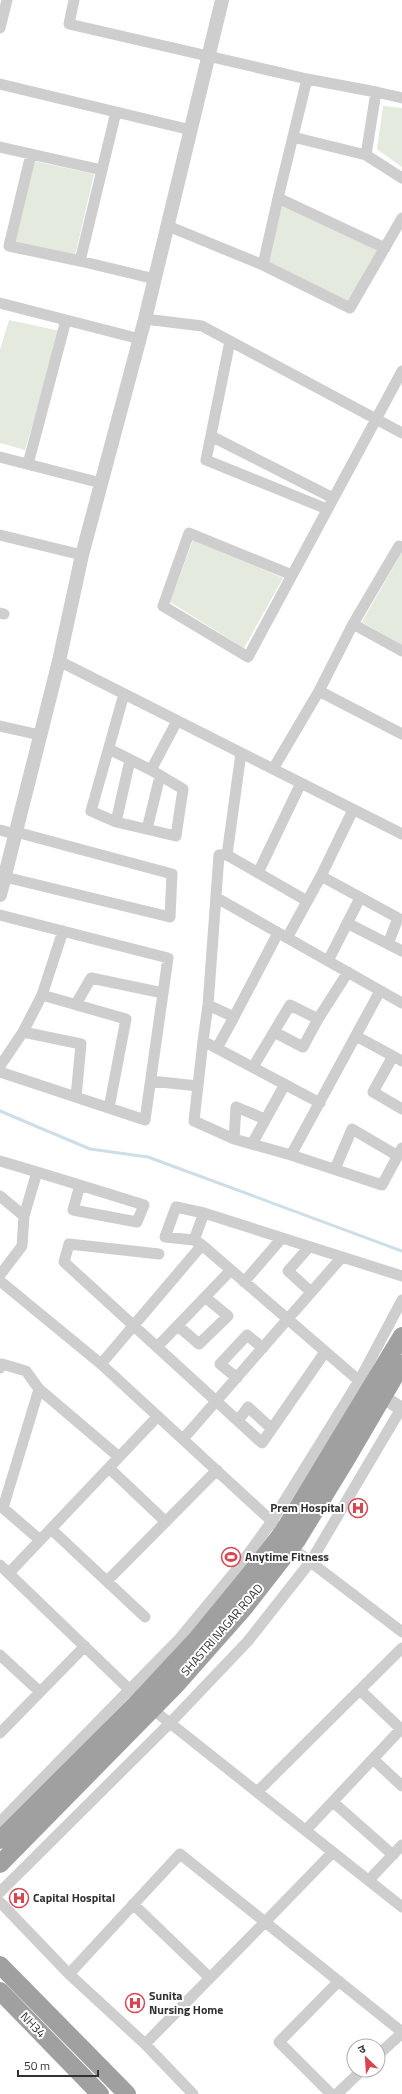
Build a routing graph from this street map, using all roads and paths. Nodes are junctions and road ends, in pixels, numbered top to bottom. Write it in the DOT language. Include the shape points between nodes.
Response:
graph roads {
  1 [pos="7,0"];
  2 [pos="74,0"];
  3 [pos="222,0"];
  4 [pos="0,28"];
  5 [pos="209,57"];
  6 [pos="307,79"];
  7 [pos="0,84"];
  8 [pos="376,92"];
  9 [pos="402,98"];
  10 [pos="116,112"];
  11 [pos="191,130"];
  12 [pos="293,137"];
  13 [pos="0,147"];
  14 [pos="30,154"];
  15 [pos="366,155"];
  16 [pos="102,170"];
  17 [pos="402,178"];
  18 [pos="278,198"];
  19 [pos="402,218"];
  20 [pos="168,226"];
  21 [pos="385,248"];
  22 [pos="80,262"];
  23 [pos="263,266"];
  24 [pos="155,279"];
  25 [pos="0,303"];
  26 [pos="146,319"];
  27 [pos="66,320"];
  28 [pos="140,339"];
  29 [pos="230,341"];
  30 [pos="402,371"];
  31 [pos="375,418"];
  32 [pos="402,433"];
  33 [pos="211,436"];
  34 [pos="0,457"];
  35 [pos="28,464"];
  36 [pos="101,483"];
  37 [pos="332,498"];
  38 [pos="327,509"];
  39 [pos="0,535"];
  40 [pos="401,545"];
  41 [pos="82,555"];
  42 [pos="292,575"];
  43 [pos="353,624"];
  44 [pos="402,651"];
  45 [pos="59,661"];
  46 [pos="319,691"];
  47 [pos="124,694"];
  48 [pos="177,721"];
  49 [pos="0,726"];
  50 [pos="402,734"];
  51 [pos="40,735"];
  52 [pos="109,749"];
  53 [pos="241,753"];
  54 [pos="130,760"];
  55 [pos="273,769"];
  56 [pos="155,773"];
  57 [pos="301,783"];
  58 [pos="353,810"];
  59 [pos="116,822"];
  60 [pos="147,829"];
  61 [pos="0,830"];
  62 [pos="16,833"];
  63 [pos="402,834"];
  64 [pos="227,855"];
  65 [pos="258,873"];
  66 [pos="321,876"];
  67 [pos="5,877"];
  68 [pos="0,895"];
  69 [pos="217,898"];
  70 [pos="360,898"];
  71 [pos="307,901"];
  72 [pos="0,915"];
  73 [pos="347,923"];
  74 [pos="63,931"];
  75 [pos="282,935"];
  76 [pos="388,944"];
  77 [pos="402,951"];
  78 [pos="328,961"];
  79 [pos="348,972"];
  80 [pos="380,990"];
  81 [pos="163,993"];
  82 [pos="42,994"];
  83 [pos="402,1003"];
  84 [pos="76,1004"];
  85 [pos="208,1006"];
  86 [pos="234,1017"];
  87 [pos="318,1019"];
  88 [pos="23,1032"];
  89 [pos="274,1032"];
  90 [pos="356,1036"];
  91 [pos="203,1041"];
  92 [pos="218,1048"];
  93 [pos="397,1058"];
  94 [pos="0,1066"];
  95 [pos="253,1067"];
  96 [pos="0,1072"];
  97 [pos="151,1081"];
  98 [pos="285,1084"];
  99 [pos="198,1086"];
  100 [pos="76,1097"];
  101 [pos="320,1103"];
  102 [pos="109,1108"];
  103 [pos="402,1109"];
  104 [pos="265,1119"];
  105 [pos="234,1139"];
  106 [pos="252,1144"];
  107 [pos="400,1152"];
  108 [pos="291,1155"];
  109 [pos="0,1161"];
  110 [pos="335,1169"];
  111 [pos="37,1172"];
  112 [pos="80,1185"];
  113 [pos="0,1196"];
  114 [pos="204,1213"];
  115 [pos="24,1216"];
  116 [pos="282,1238"];
  117 [pos="198,1242"];
  118 [pos="309,1247"];
  119 [pos="159,1254"];
  120 [pos="342,1257"];
  121 [pos="231,1270"];
  122 [pos="0,1275"];
  123 [pos="402,1276"];
  124 [pos="0,1281"];
  125 [pos="244,1282"];
  126 [pos="311,1292"];
  127 [pos="205,1297"];
  128 [pos="402,1300"];
  129 [pos="288,1319"];
  130 [pos="134,1325"];
  131 [pos="178,1326"];
  132 [pos="402,1336"];
  133 [pos="157,1347"];
  134 [pos="263,1348"];
  135 [pos="325,1352"];
  136 [pos="101,1364"];
  137 [pos="402,1364"];
  138 [pos="0,1368"];
  139 [pos="237,1378"];
  140 [pos="39,1389"];
  141 [pos="371,1389"];
  142 [pos="217,1401"];
  143 [pos="402,1408"];
  144 [pos="158,1416"];
  145 [pos="238,1421"];
  146 [pos="272,1429"];
  147 [pos="183,1440"];
  148 [pos="119,1457"];
  149 [pos="109,1468"];
  150 [pos="217,1470"];
  151 [pos="166,1522"];
  152 [pos="51,1529"];
  153 [pos="282,1533"];
  154 [pos="40,1540"];
  155 [pos="311,1560"];
  156 [pos="0,1565"];
  157 [pos="9,1574"];
  158 [pos="107,1581"];
  159 [pos="145,1617"];
  160 [pos="402,1632"];
  161 [pos="84,1646"];
  162 [pos="402,1648"];
  163 [pos="0,1655"];
  164 [pos="360,1690"];
  165 [pos="40,1692"];
  166 [pos="140,1699"];
  167 [pos="170,1723"];
  168 [pos="402,1729"];
  169 [pos="0,1733"];
  170 [pos="373,1760"];
  171 [pos="402,1786"];
  172 [pos="257,1792"];
  173 [pos="333,1802"];
  174 [pos="0,1822"];
  175 [pos="306,1830"];
  176 [pos="0,1840"];
  177 [pos="402,1845"];
  178 [pos="333,1852"];
  179 [pos="393,1855"];
  180 [pos="0,1864"];
  181 [pos="368,1880"];
  182 [pos="0,1892"];
  183 [pos="0,1902"];
  184 [pos="133,1904"];
  185 [pos="402,1907"];
  186 [pos="265,1922"];
  187 [pos="0,1965"];
  188 [pos="68,1974"];
  189 [pos="210,1978"];
  190 [pos="339,1981"];
  191 [pos="0,1991"];
  192 [pos="50,2016"];
  193 [pos="37,2029"];
  194 [pos="402,2032"];
  195 [pos="146,2044"];
  196 [pos="386,2047"];
  197 [pos="106,2073"];
  198 [pos="354,2078"];
  199 [pos="97,2090"];
  200 [pos="127,2094"];
  201 [pos="193,2094"];
  202 [pos="331,2094"];
  203 [pos="337,2094"];
  1 -- 4 [label="street"];
  2 -- 5 [label="street" via="69,24"];
  3 -- 5 [label="street"];
  5 -- 6 [label="street"];
  5 -- 11 [label="street"];
  6 -- 8 [label="street"];
  6 -- 12 [label="street"];
  7 -- 10 [label="street"];
  8 -- 9 [label="street"];
  8 -- 15 [label="street"];
  10 -- 11 [label="street"];
  10 -- 16 [label="street"];
  11 -- 20 [label="street"];
  12 -- 15 [label="street"];
  12 -- 18 [label="street"];
  13 -- 14 [label="street"];
  14 -- 16 [label="street"];
  14 -- 22 [label="street" via="9,246"];
  15 -- 17 [label="street"];
  16 -- 22 [label="street"];
  18 -- 21 [label="street"];
  18 -- 23 [label="street"];
  19 -- 21 [label="street"];
  20 -- 23 [label="street"];
  20 -- 24 [label="street"];
  21 -- 23 [label="street" via="350,308"];
  22 -- 24 [label="street"];
  24 -- 26 [label="street"];
  25 -- 27 [label="street"];
  26 -- 28 [label="street"];
  26 -- 29 [label="street" via="202,326"];
  27 -- 28 [label="street"];
  27 -- 35 [label="street"];
  28 -- 36 [label="street"];
  29 -- 31 [label="street"];
  29 -- 33 [label="street"];
  30 -- 31 [label="street"];
  31 -- 32 [label="street"];
  31 -- 37 [label="street"];
  33 -- 37 [label="street"];
  33 -- 38 [label="street" via="206,460"];
  34 -- 35 [label="street"];
  35 -- 36 [label="street"];
  36 -- 41 [label="street"];
  37 -- 38 [label="street"];
  38 -- 42 [label="street"];
  39 -- 41 [label="street"];
  40 -- 43 [label="street"];
  41 -- 45 [label="street"];
  42 -- 42 [label="street" via="189,533 163,606 248,657"];
  43 -- 44 [label="street"];
  43 -- 46 [label="street"];
  45 -- 47 [label="street"];
  45 -- 51 [label="street"];
  46 -- 50 [label="street"];
  46 -- 55 [label="street"];
  47 -- 48 [label="street"];
  47 -- 52 [label="street"];
  48 -- 53 [label="street"];
  48 -- 56 [label="street"];
  49 -- 51 [label="street"];
  51 -- 62 [label="street"];
  52 -- 54 [label="street"];
  52 -- 59 [label="street" via="91,811"];
  53 -- 55 [label="street"];
  53 -- 64 [label="street"];
  54 -- 56 [label="street"];
  54 -- 59 [label="street"];
  55 -- 57 [label="street"];
  56 -- 60 [label="street"];
  56 -- 60 [label="street" via="183,789 176,836"];
  57 -- 58 [label="street"];
  57 -- 65 [label="street"];
  58 -- 63 [label="street"];
  58 -- 66 [label="street"];
  59 -- 60 [label="street"];
  61 -- 62 [label="street"];
  62 -- 67 [label="street"];
  62 -- 67 [label="street" via="172,874 170,917"];
  64 -- 65 [label="street"];
  64 -- 69 [label="street" via="219,855"];
  65 -- 71 [label="street"];
  66 -- 70 [label="street"];
  66 -- 71 [label="street"];
  67 -- 68 [label="street"];
  69 -- 75 [label="street"];
  69 -- 85 [label="street"];
  70 -- 73 [label="street"];
  70 -- 76 [label="street" via="398,918"];
  71 -- 75 [label="street"];
  72 -- 74 [label="street"];
  73 -- 76 [label="street"];
  73 -- 78 [label="street"];
  74 -- 81 [label="street" via="168,958"];
  74 -- 82 [label="street"];
  75 -- 78 [label="street"];
  75 -- 86 [label="street"];
  76 -- 77 [label="street"];
  78 -- 79 [label="street"];
  79 -- 80 [label="street"];
  79 -- 87 [label="street"];
  80 -- 83 [label="street"];
  80 -- 90 [label="street"];
  81 -- 84 [label="street" via="91,978"];
  81 -- 97 [label="street"];
  82 -- 84 [label="street"];
  82 -- 88 [label="street"];
  84 -- 102 [label="street" via="126,1019"];
  85 -- 86 [label="street"];
  85 -- 91 [label="street"];
  86 -- 92 [label="street"];
  87 -- 89 [label="street" via="290,1005"];
  87 -- 89 [label="street" via="303,1047"];
  88 -- 94 [label="street"];
  88 -- 100 [label="street" via="81,1044"];
  89 -- 95 [label="street"];
  90 -- 93 [label="street"];
  90 -- 101 [label="street"];
  91 -- 92 [label="street"];
  91 -- 99 [label="street"];
  92 -- 95 [label="street"];
  93 -- 103 [label="street" via="373,1092"];
  95 -- 98 [label="street"];
  96 -- 100 [label="street"];
  97 -- 99 [label="street"];
  97 -- 102 [label="street" via="145,1120"];
  98 -- 101 [label="street"];
  98 -- 104 [label="street"];
  99 -- 105 [label="street" via="194,1121"];
  100 -- 102 [label="street"];
  101 -- 108 [label="street"];
  104 -- 105 [label="street" via="236,1107"];
  104 -- 106 [label="street"];
  105 -- 106 [label="street"];
  106 -- 108 [label="street"];
  107 -- 110 [label="street" via="382,1185"];
  107 -- 110 [label="street" via="352,1129"];
  108 -- 110 [label="street"];
  109 -- 111 [label="street"];
  111 -- 112 [label="street"];
  111 -- 115 [label="street"];
  112 -- 112 [label="street" via="144,1204 137,1222 73,1210"];
  113 -- 115 [label="street"];
  114 -- 116 [label="street"];
  114 -- 117 [label="street"];
  114 -- 117 [label="street" via="176,1206 165,1237"];
  115 -- 122 [label="street" via="22,1246"];
  116 -- 118 [label="street"];
  116 -- 125 [label="street"];
  117 -- 121 [label="street"];
  117 -- 130 [label="street"];
  118 -- 120 [label="street"];
  118 -- 126 [label="street" via="288,1271"];
  119 -- 130 [label="street" via="69,1244 64,1262"];
  120 -- 123 [label="street"];
  120 -- 126 [label="street"];
  121 -- 125 [label="street"];
  121 -- 127 [label="street"];
  124 -- 136 [label="street"];
  125 -- 129 [label="street"];
  126 -- 129 [label="street"];
  127 -- 131 [label="street"];
  127 -- 131 [label="street" via="228,1316 199,1344"];
  128 -- 141 [label="street"];
  129 -- 134 [label="street"];
  129 -- 135 [label="street"];
  130 -- 133 [label="street"];
  130 -- 136 [label="street"];
  131 -- 133 [label="street"];
  132 -- 141 [label="highway"];
  133 -- 142 [label="street"];
  134 -- 139 [label="street"];
  134 -- 139 [label="street" via="247,1335 220,1364"];
  135 -- 141 [label="street"];
  135 -- 146 [label="street"];
  136 -- 144 [label="street"];
  137 -- 141 [label="highway, SHASTRI NAGAR ROAD"];
  138 -- 140 [label="street" via="2,1364 26,1371"];
  139 -- 142 [label="street"];
  140 -- 148 [label="street"];
  140 -- 154 [label="street" via="3,1508"];
  141 -- 143 [label="street"];
  141 -- 153 [label="highway, SHASTRI NAGAR ROAD"];
  141 -- 153 [label="street"];
  142 -- 145 [label="street"];
  142 -- 147 [label="street"];
  143 -- 155 [label="street"];
  144 -- 147 [label="street"];
  144 -- 148 [label="street"];
  145 -- 146 [label="street" via="248,1407"];
  145 -- 146 [label="street" via="262,1443"];
  147 -- 150 [label="street"];
  148 -- 149 [label="street"];
  149 -- 151 [label="street"];
  149 -- 152 [label="street"];
  150 -- 151 [label="street"];
  150 -- 153 [label="street"];
  151 -- 158 [label="street"];
  152 -- 154 [label="street"];
  152 -- 158 [label="street"];
  153 -- 155 [label="street"];
  153 -- 166 [label="street" via="238,1568 180,1638"];
  153 -- 166 [label="highway, SHASTRI NAGAR ROAD" via="218,1637"];
  154 -- 157 [label="street"];
  155 -- 160 [label="street"];
  155 -- 167 [label="street" via="248,1640"];
  156 -- 157 [label="street"];
  157 -- 161 [label="street"];
  158 -- 159 [label="street"];
  161 -- 165 [label="street"];
  161 -- 166 [label="street"];
  162 -- 164 [label="street"];
  163 -- 165 [label="street"];
  164 -- 168 [label="street"];
  164 -- 172 [label="street"];
  165 -- 169 [label="street"];
  166 -- 167 [label="street"];
  166 -- 174 [label="street"];
  166 -- 176 [label="highway"];
  166 -- 180 [label="highway, SHASTRI NAGAR ROAD"];
  167 -- 172 [label="street"];
  167 -- 182 [label="street"];
  168 -- 170 [label="street"];
  170 -- 171 [label="street"];
  170 -- 173 [label="street"];
  172 -- 175 [label="street"];
  173 -- 175 [label="street"];
  173 -- 179 [label="street"];
  175 -- 178 [label="street"];
  177 -- 179 [label="street"];
  178 -- 181 [label="street"];
  178 -- 186 [label="street"];
  179 -- 181 [label="street"];
  181 -- 185 [label="street"];
  183 -- 188 [label="street"];
  184 -- 186 [label="street" via="180,1854"];
  184 -- 188 [label="street"];
  184 -- 189 [label="street"];
  186 -- 189 [label="street"];
  186 -- 190 [label="street"];
  187 -- 192 [label="highway, NH34"];
  188 -- 195 [label="street"];
  189 -- 195 [label="street"];
  190 -- 194 [label="street"];
  190 -- 202 [label="street" via="279,2042"];
  191 -- 193 [label="highway, NH34 / NH34"];
  192 -- 193 [label="highway"];
  192 -- 197 [label="highway, NH34"];
  193 -- 199 [label="highway, NH34 / NH34"];
  194 -- 196 [label="street"];
  195 -- 201 [label="street"];
  197 -- 199 [label="highway"];
  197 -- 200 [label="highway, NH34"];
  198 -- 203 [label="street"];
}
